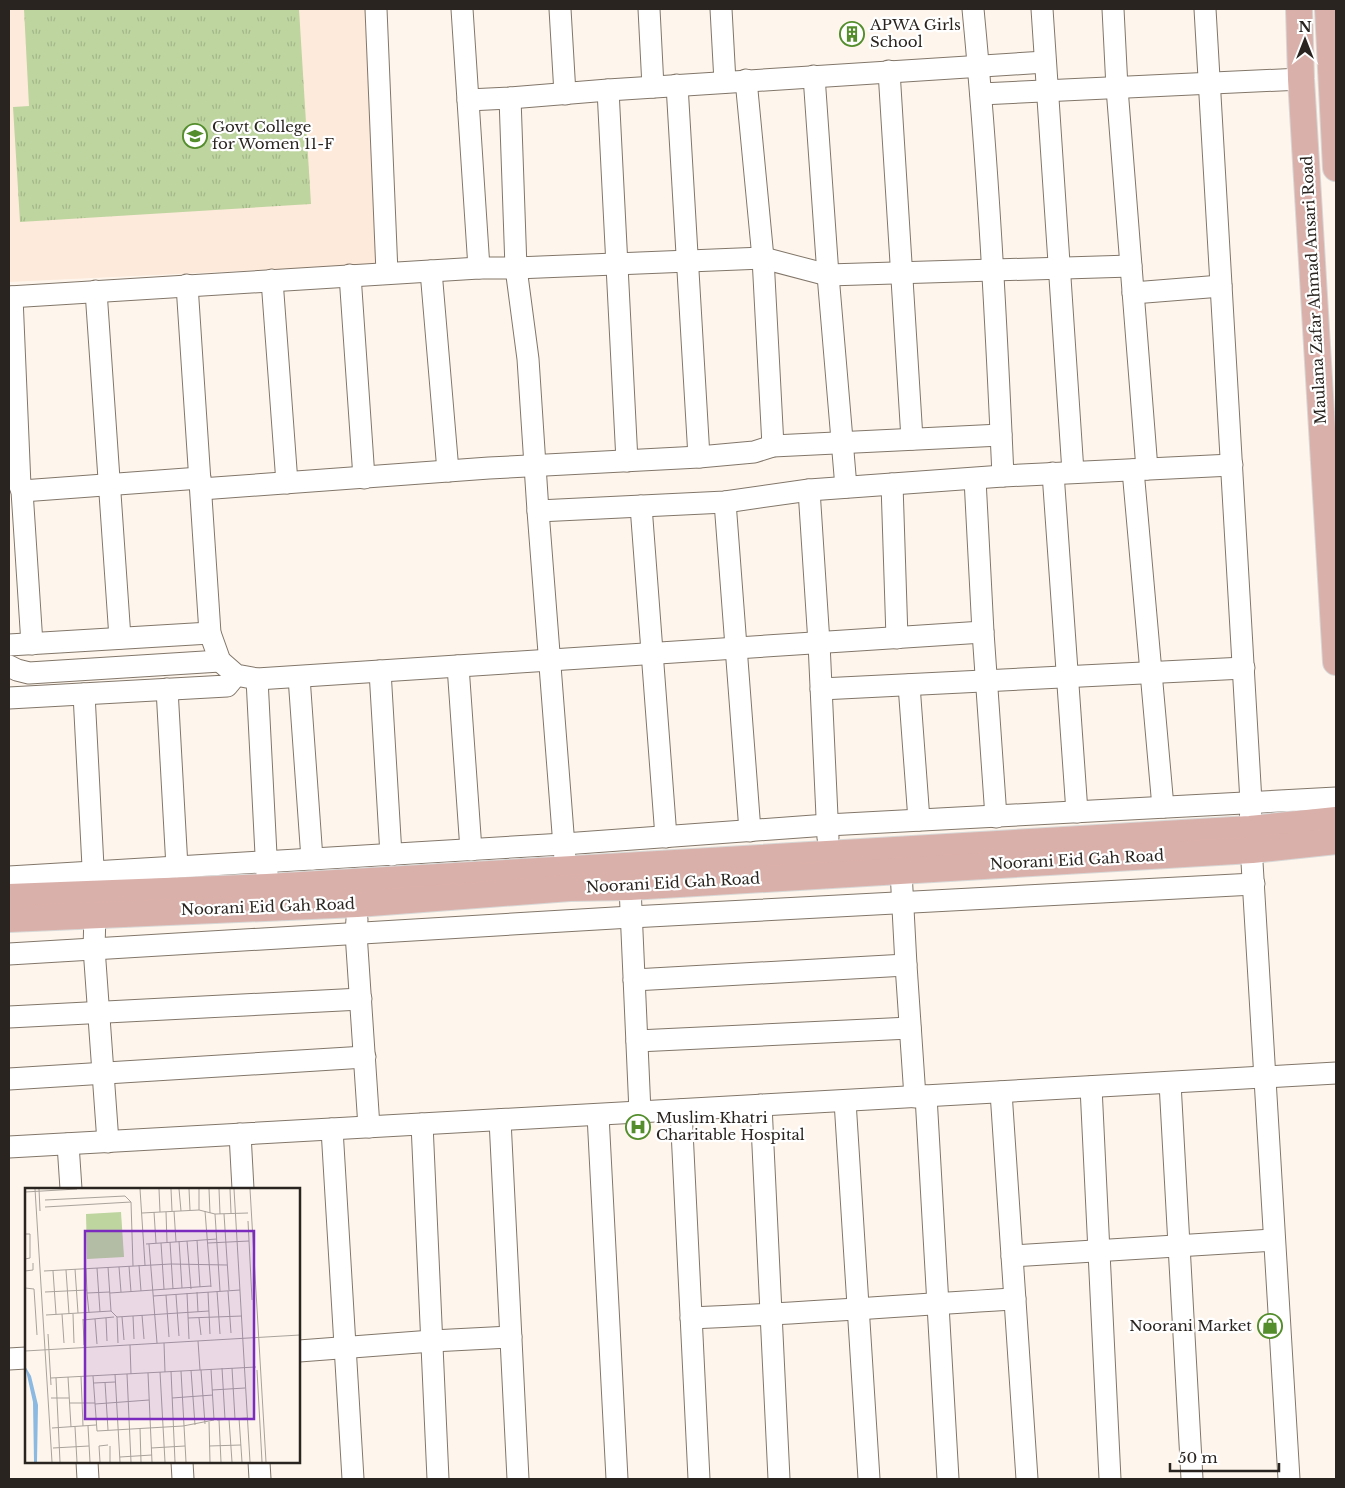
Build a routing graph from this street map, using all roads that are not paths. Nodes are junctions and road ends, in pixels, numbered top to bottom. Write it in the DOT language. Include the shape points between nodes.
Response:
graph roads {
  1 [pos="376,9"];
  2 [pos="462,9"];
  3 [pos="560,9"];
  4 [pos="649,9"];
  5 [pos="721,9"];
  6 [pos="973,9"];
  7 [pos="1042,9"];
  8 [pos="1113,9"];
  9 [pos="1205,9"];
  10 [pos="1299,9"];
  11 [pos="1328,9"];
  12 [pos="1045,62"];
  13 [pos="979,65"];
  14 [pos="889,71"];
  15 [pos="814,76"];
  16 [pos="1301,79"];
  17 [pos="746,80"];
  18 [pos="725,82"];
  19 [pos="1209,84"];
  20 [pos="677,85"];
  21 [pos="653,87"];
  22 [pos="1117,88"];
  23 [pos="608,90"];
  24 [pos="1047,91"];
  25 [pos="566,94"];
  26 [pos="982,94"];
  27 [pos="510,98"];
  28 [pos="468,100"];
  29 [pos="1336,168"];
  30 [pos="763,258"];
  31 [pos="688,260"];
  32 [pos="617,263"];
  33 [pos="1131,266"];
  34 [pos="479,268"];
  35 [pos="516,268"];
  36 [pos="1059,268"];
  37 [pos="992,270"];
  38 [pos="431,271"];
  39 [pos="387,273"];
  40 [pos="902,273"];
  41 [pos="350,275"];
  42 [pos="828,275"];
  43 [pos="272,280"];
  44 [pos="187,285"];
  45 [pos="1221,286"];
  46 [pos="96,291"];
  47 [pos="1133,293"];
  48 [pos="10,297"];
  49 [pos="1001,435"];
  50 [pos="912,439"];
  51 [pos="843,442"];
  52 [pos="773,446"];
  53 [pos="699,457"];
  54 [pos="627,461"];
  55 [pos="14,462"];
  56 [pos="1232,465"];
  57 [pos="536,466"];
  58 [pos="1140,470"];
  59 [pos="448,472"];
  60 [pos="1063,473"];
  61 [pos="1003,476"];
  62 [pos="364,478"];
  63 [pos="975,479"];
  64 [pos="287,483"];
  65 [pos="201,484"];
  66 [pos="892,484"];
  67 [pos="109,485"];
  68 [pos="846,487"];
  69 [pos="809,490"];
  70 [pos="22,491"];
  71 [pos="725,502"];
  72 [pos="641,506"];
  73 [pos="538,511"];
  74 [pos="984,632"];
  75 [pos="210,633"];
  76 [pos="120,638"];
  77 [pos="898,638"];
  78 [pos="819,643"];
  79 [pos="32,644"];
  80 [pos="9,645"];
  81 [pos="736,648"];
  82 [pos="652,654"];
  83 [pos="550,660"];
  84 [pos="220,661"];
  85 [pos="1336,662"];
  86 [pos="9,666"];
  87 [pos="458,666"];
  88 [pos="1244,668"];
  89 [pos="380,671"];
  90 [pos="1151,673"];
  91 [pos="236,675"];
  92 [pos="299,677"];
  93 [pos="1067,677"];
  94 [pos="257,679"];
  95 [pos="987,681"];
  96 [pos="909,685"];
  97 [pos="821,689"];
  98 [pos="166,690"];
  99 [pos="84,694"];
  100 [pos="9,698"];
  101 [pos="1336,798"];
  102 [pos="1252,802"];
  103 [pos="1163,807"];
  104 [pos="1077,812"];
  105 [pos="996,817"];
  106 [pos="919,820"];
  107 [pos="1336,820"];
  108 [pos="828,825"];
  109 [pos="750,831"];
  110 [pos="666,837"];
  111 [pos="1251,840"];
  112 [pos="1336,841"];
  113 [pos="564,844"];
  114 [pos="472,850"];
  115 [pos="828,854"];
  116 [pos="391,855"];
  117 [pos="312,859"];
  118 [pos="177,867"];
  119 [pos="901,871"];
  120 [pos="267,875"];
  121 [pos="9,877"];
  122 [pos="568,879"];
  123 [pos="1254,884"];
  124 [pos="630,887"];
  125 [pos="95,893"];
  126 [pos="9,897"];
  127 [pos="902,902"];
  128 [pos="357,904"];
  129 [pos="631,917"];
  130 [pos="9,919"];
  131 [pos="356,932"];
  132 [pos="94,948"];
  133 [pos="9,954"];
  134 [pos="906,965"];
  135 [pos="634,980"];
  136 [pos="361,999"];
  137 [pos="99,1012"];
  138 [pos="9,1017"];
  139 [pos="910,1028"];
  140 [pos="636,1041"];
  141 [pos="365,1057"];
  142 [pos="103,1073"];
  143 [pos="1336,1073"];
  144 [pos="1264,1077"];
  145 [pos="9,1079"];
  146 [pos="1170,1083"];
  147 [pos="1091,1087"];
  148 [pos="1001,1092"];
  149 [pos="920,1097"];
  150 [pos="845,1101"];
  151 [pos="761,1105"];
  152 [pos="681,1110"];
  153 [pos="640,1112"];
  154 [pos="598,1114"];
  155 [pos="500,1120"];
  156 [pos="422,1124"];
  157 [pos="369,1127"];
  158 [pos="332,1129"];
  159 [pos="240,1134"];
  160 [pos="108,1142"];
  161 [pos="68,1144"];
  162 [pos="9,1147"];
  163 [pos="71,1188"];
  164 [pos="243,1188"];
  165 [pos="1274,1240"];
  166 [pos="1179,1245"];
  167 [pos="1099,1251"];
  168 [pos="1012,1256"];
  169 [pos="1015,1299"];
  170 [pos="938,1303"];
  171 [pos="858,1309"];
  172 [pos="771,1315"];
  173 [pos="691,1318"];
  174 [pos="511,1337"];
  175 [pos="432,1341"];
  176 [pos="344,1348"];
  177 [pos="300,1351"];
  178 [pos="25,1358"];
  179 [pos="9,1359"];
  180 [pos="87,1463"];
  181 [pos="182,1463"];
  182 [pos="259,1463"];
  183 [pos="88,1479"];
  184 [pos="183,1479"];
  185 [pos="260,1479"];
  186 [pos="353,1479"];
  187 [pos="438,1479"];
  188 [pos="518,1479"];
  189 [pos="617,1479"];
  190 [pos="699,1479"];
  191 [pos="779,1479"];
  192 [pos="868,1479"];
  193 [pos="948,1479"];
  194 [pos="1027,1479"];
  195 [pos="1110,1479"];
  196 [pos="1192,1479"];
  197 [pos="1285,1479"];
  1 -- 39 [label="street"];
  2 -- 28 [label="street"];
  3 -- 25 [label="street"];
  4 -- 21 [label="street"];
  5 -- 18 [label="street"];
  6 -- 13 [label="street"];
  7 -- 12 [label="street"];
  8 -- 22 [label="street"];
  9 -- 19 [label="street"];
  10 -- 16 [label="main road, Maulana Zafar Ahmad Ansari Road"];
  11 -- 29 [label="main road, Maulana Zafar Ahmad Ansari Road"];
  12 -- 13 [label="street"];
  12 -- 24 [label="street"];
  13 -- 14 [label="street"];
  13 -- 26 [label="street"];
  14 -- 15 [label="street"];
  14 -- 40 [label="street"];
  15 -- 17 [label="street"];
  15 -- 42 [label="street"];
  16 -- 19 [label="street"];
  16 -- 85 [label="main road, Maulana Zafar Ahmad Ansari Road"];
  17 -- 18 [label="street"];
  17 -- 30 [label="street"];
  18 -- 20 [label="street"];
  19 -- 22 [label="street"];
  19 -- 45 [label="street"];
  20 -- 21 [label="street"];
  20 -- 31 [label="street"];
  21 -- 23 [label="street"];
  22 -- 24 [label="street"];
  22 -- 33 [label="street"];
  23 -- 25 [label="street"];
  23 -- 32 [label="street"];
  24 -- 26 [label="street"];
  24 -- 36 [label="street"];
  25 -- 27 [label="street"];
  26 -- 37 [label="street"];
  27 -- 28 [label="street"];
  27 -- 35 [label="street"];
  28 -- 34 [label="street"];
  30 -- 31 [label="street"];
  30 -- 42 [label="street"];
  30 -- 52 [label="street"];
  31 -- 32 [label="street"];
  31 -- 53 [label="street"];
  32 -- 35 [label="street"];
  32 -- 54 [label="street"];
  33 -- 36 [label="street"];
  33 -- 47 [label="street"];
  34 -- 35 [label="street"];
  34 -- 38 [label="street"];
  35 -- 57 [label="street" via="528,359"];
  36 -- 37 [label="street"];
  36 -- 60 [label="street"];
  37 -- 40 [label="street"];
  37 -- 49 [label="street"];
  38 -- 39 [label="street"];
  38 -- 59 [label="street"];
  39 -- 41 [label="street"];
  40 -- 42 [label="street"];
  40 -- 50 [label="street"];
  41 -- 43 [label="street"];
  41 -- 62 [label="street"];
  42 -- 51 [label="street"];
  43 -- 44 [label="street"];
  43 -- 64 [label="street"];
  44 -- 46 [label="street"];
  44 -- 65 [label="street"];
  45 -- 47 [label="street"];
  45 -- 56 [label="street"];
  46 -- 48 [label="street"];
  46 -- 67 [label="street"];
  47 -- 58 [label="street"];
  48 -- 55 [label="street"];
  49 -- 50 [label="street"];
  49 -- 61 [label="street"];
  50 -- 51 [label="street"];
  51 -- 52 [label="street"];
  51 -- 68 [label="street"];
  52 -- 53 [label="street" via="754,452"];
  53 -- 54 [label="street"];
  54 -- 57 [label="street"];
  55 -- 70 [label="street"];
  56 -- 58 [label="street"];
  56 -- 88 [label="street"];
  57 -- 59 [label="street"];
  57 -- 73 [label="street"];
  58 -- 60 [label="street"];
  58 -- 90 [label="street"];
  59 -- 62 [label="street"];
  60 -- 61 [label="street"];
  60 -- 93 [label="street"];
  61 -- 63 [label="street"];
  62 -- 64 [label="street"];
  63 -- 66 [label="street"];
  63 -- 74 [label="street"];
  64 -- 65 [label="street"];
  65 -- 67 [label="street"];
  65 -- 75 [label="street"];
  66 -- 68 [label="street"];
  66 -- 77 [label="street"];
  67 -- 70 [label="street"];
  67 -- 76 [label="street"];
  68 -- 69 [label="street"];
  69 -- 71 [label="street"];
  69 -- 78 [label="street"];
  70 -- 79 [label="street"];
  71 -- 72 [label="street"];
  71 -- 81 [label="street"];
  72 -- 73 [label="street"];
  72 -- 82 [label="street"];
  73 -- 83 [label="street"];
  74 -- 77 [label="street"];
  74 -- 95 [label="street"];
  75 -- 76 [label="street"];
  75 -- 84 [label="street"];
  76 -- 79 [label="street"];
  77 -- 78 [label="street"];
  78 -- 81 [label="street"];
  78 -- 97 [label="street"];
  79 -- 80 [label="street"];
  81 -- 82 [label="street"];
  81 -- 109 [label="street"];
  82 -- 83 [label="street"];
  82 -- 110 [label="street"];
  83 -- 87 [label="street"];
  83 -- 113 [label="street"];
  84 -- 86 [label="street" via="29,673"];
  84 -- 91 [label="street"];
  87 -- 89 [label="street"];
  87 -- 114 [label="street"];
  88 -- 90 [label="street"];
  88 -- 102 [label="street"];
  89 -- 92 [label="street"];
  89 -- 116 [label="street"];
  90 -- 93 [label="street"];
  90 -- 103 [label="street"];
  91 -- 94 [label="street"];
  91 -- 98 [label="street" via="227,686"];
  92 -- 94 [label="street"];
  92 -- 117 [label="street"];
  93 -- 95 [label="street"];
  93 -- 104 [label="street"];
  94 -- 120 [label="street"];
  95 -- 96 [label="street"];
  95 -- 105 [label="street"];
  96 -- 97 [label="street"];
  96 -- 106 [label="street"];
  97 -- 108 [label="street"];
  98 -- 99 [label="street"];
  98 -- 118 [label="street"];
  99 -- 100 [label="street"];
  99 -- 125 [label="street"];
  101 -- 102 [label="street"];
  102 -- 103 [label="street"];
  102 -- 111 [label="street"];
  103 -- 104 [label="street"];
  104 -- 105 [label="street"];
  105 -- 106 [label="street"];
  106 -- 108 [label="street"];
  107 -- 111 [label="main road, Noorani Eid Gah Road"];
  108 -- 109 [label="street"];
  108 -- 115 [label="street"];
  109 -- 110 [label="street"];
  110 -- 113 [label="street"];
  111 -- 112 [label="main road, Noorani Eid Gah Road"];
  111 -- 115 [label="main road, Noorani Eid Gah Road"];
  111 -- 119 [label="main road, Noorani Eid Gah Road"];
  111 -- 123 [label="street"];
  113 -- 114 [label="street"];
  113 -- 122 [label="street"];
  114 -- 116 [label="street"];
  115 -- 122 [label="main road, Noorani Eid Gah Road"];
  116 -- 117 [label="street"];
  117 -- 120 [label="street"];
  118 -- 120 [label="street"];
  118 -- 125 [label="street"];
  119 -- 124 [label="main road, Noorani Eid Gah Road"];
  119 -- 127 [label="street"];
  120 -- 122 [label="main road, Noorani Eid Gah Road"];
  120 -- 125 [label="main road, Noorani Eid Gah Road"];
  121 -- 125 [label="street"];
  122 -- 124 [label="main road, Noorani Eid Gah Road"];
  122 -- 128 [label="main road, Noorani Eid Gah Road"];
  123 -- 127 [label="street"];
  123 -- 144 [label="street"];
  124 -- 129 [label="street"];
  125 -- 126 [label="main road, Noorani Eid Gah Road"];
  125 -- 128 [label="main road, Noorani Eid Gah Road"];
  125 -- 130 [label="main road, Noorani Eid Gah Road"];
  125 -- 132 [label="street"];
  127 -- 129 [label="street"];
  127 -- 134 [label="street"];
  128 -- 131 [label="street"];
  129 -- 131 [label="street"];
  129 -- 135 [label="street"];
  131 -- 132 [label="street"];
  131 -- 136 [label="street"];
  132 -- 133 [label="street"];
  132 -- 137 [label="street"];
  134 -- 135 [label="street"];
  134 -- 139 [label="street"];
  135 -- 140 [label="street"];
  136 -- 137 [label="street"];
  136 -- 141 [label="street"];
  137 -- 138 [label="street"];
  137 -- 142 [label="street"];
  139 -- 140 [label="street"];
  139 -- 149 [label="street"];
  140 -- 153 [label="street"];
  141 -- 142 [label="street"];
  141 -- 157 [label="street"];
  142 -- 145 [label="street"];
  142 -- 160 [label="street"];
  143 -- 144 [label="street"];
  144 -- 146 [label="street"];
  144 -- 165 [label="street"];
  146 -- 147 [label="street"];
  146 -- 166 [label="street"];
  147 -- 148 [label="street"];
  147 -- 167 [label="street"];
  148 -- 149 [label="street"];
  148 -- 168 [label="street"];
  149 -- 150 [label="street"];
  149 -- 170 [label="street"];
  150 -- 151 [label="street"];
  150 -- 171 [label="street"];
  151 -- 152 [label="street"];
  151 -- 172 [label="street"];
  152 -- 153 [label="street"];
  152 -- 173 [label="street"];
  153 -- 154 [label="street"];
  154 -- 155 [label="street"];
  154 -- 189 [label="street"];
  155 -- 156 [label="street"];
  155 -- 174 [label="street"];
  156 -- 157 [label="street"];
  156 -- 175 [label="street"];
  157 -- 158 [label="street"];
  158 -- 159 [label="street"];
  158 -- 176 [label="street"];
  159 -- 160 [label="street"];
  159 -- 164 [label="street"];
  160 -- 161 [label="street"];
  161 -- 162 [label="street"];
  161 -- 163 [label="street"];
  165 -- 166 [label="street"];
  165 -- 197 [label="street"];
  166 -- 167 [label="street"];
  166 -- 196 [label="street"];
  167 -- 168 [label="street"];
  167 -- 195 [label="street"];
  168 -- 169 [label="street"];
  169 -- 170 [label="street"];
  169 -- 194 [label="street"];
  170 -- 171 [label="street"];
  170 -- 193 [label="street"];
  171 -- 172 [label="street"];
  171 -- 192 [label="street"];
  172 -- 173 [label="street"];
  172 -- 191 [label="street"];
  173 -- 190 [label="street"];
  174 -- 175 [label="street"];
  174 -- 188 [label="street"];
  175 -- 176 [label="street"];
  175 -- 187 [label="street"];
  176 -- 177 [label="street"];
  176 -- 186 [label="street"];
  178 -- 179 [label="street"];
  180 -- 183 [label="street"];
  181 -- 184 [label="street"];
  182 -- 185 [label="street"];
}
